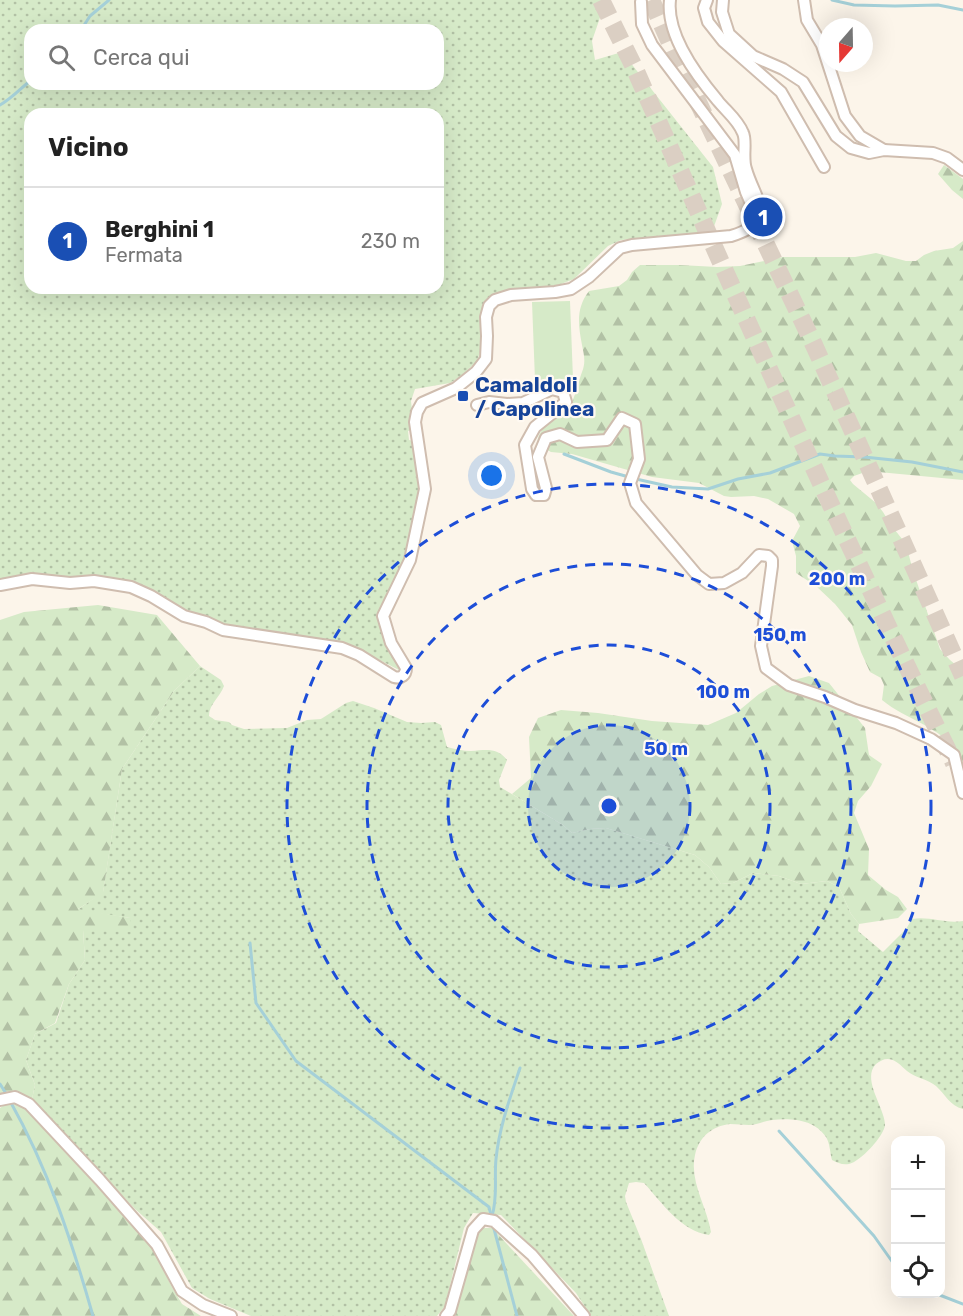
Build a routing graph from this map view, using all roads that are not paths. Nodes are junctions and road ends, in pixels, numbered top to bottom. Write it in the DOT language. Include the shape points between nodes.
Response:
graph roads {
  1 [pos="670,0"];
  2 [pos="707,0"];
  3 [pos="723,0"];
  4 [pos="804,0"];
  5 [pos="641,2"];
  6 [pos="884,150"];
  7 [pos="824,167"];
  8 [pos="963,170"];
  9 [pos="758,220"];
  10 [pos="477,405"];
  11 [pos="0,585"];
  12 [pos="963,793"];
  13 [pos="0,1100"];
  14 [pos="231,1316"];
  15 [pos="446,1316"];
  16 [pos="584,1316"];
  1 -- 9 [label="street" via="673,27 685,56 745,135 746,169 761,205"];
  2 -- 7 [label="street" via="704,9 708,22 723,41 781,92"];
  3 -- 6 [label="street" via="722,12 729,34 753,56 802,82 836,136 851,148 869,153"];
  4 -- 6 [label="street" via="807,20 822,45 845,116 860,136"];
  5 -- 9 [label="street" via="642,24 652,45 735,155"];
  6 -- 8 [label="street" via="933,153"];
  9 -- 11 [label="street" via="731,236 620,248 571,289 505,296 489,306 486,359 456,388 422,403 417,412 415,422 425,489 410,560 383,616 391,643 406,668 400,677 342,648 223,630 184,616 131,587 94,581 32,579"];
  10 -- 12 [label="street" via="523,403 552,389 563,392 566,402 536,427 525,445 536,495 544,495 546,489 538,457 546,438 560,434 577,442 607,440 622,418 635,424 639,459 630,483 636,502 697,574 709,584 724,583 742,573 759,555 772,560 761,646 766,669 789,685 896,723 931,740 954,755"];
  13 -- 14 [label="street" via="15,1096 29,1104 157,1245 182,1291"];
  15 -- 16 [label="street" via="473,1230 483,1220 494,1221 532,1255"];
}
